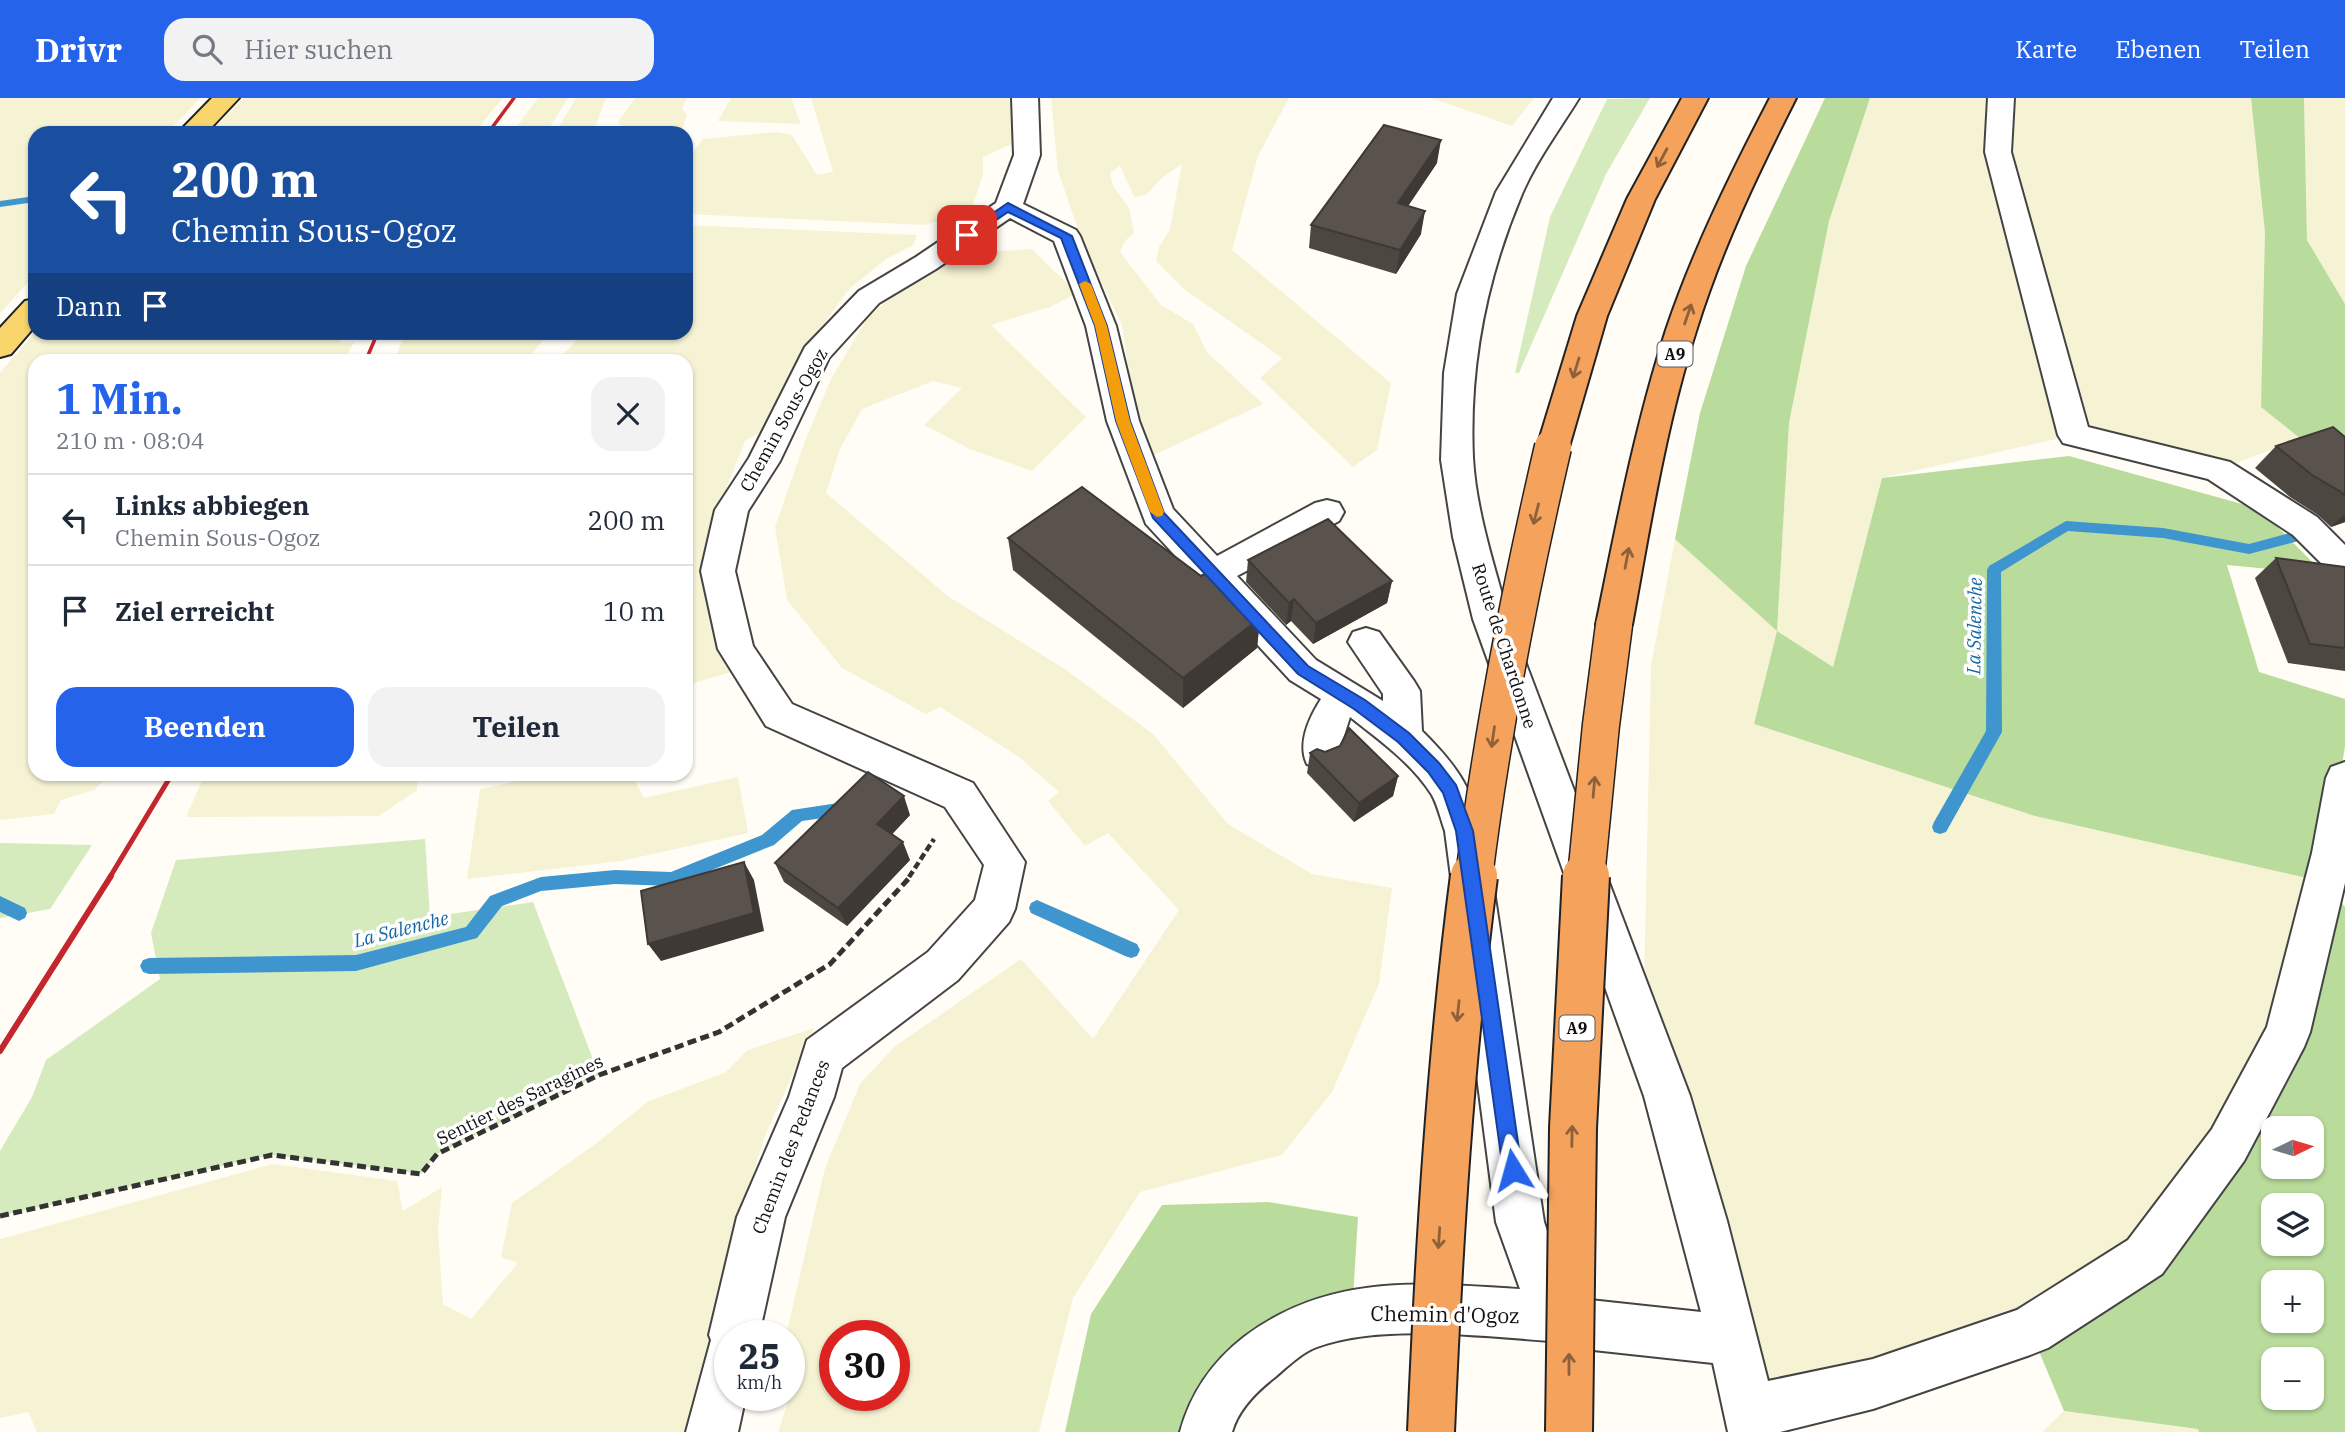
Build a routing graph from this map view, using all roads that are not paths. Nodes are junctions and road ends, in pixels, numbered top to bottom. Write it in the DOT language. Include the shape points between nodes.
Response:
graph roads {
  1 [pos="226,98"];
  2 [pos="1025,98"];
  3 [pos="1566,98"];
  4 [pos="1695,98"];
  5 [pos="1783,98"];
  6 [pos="2001,98"];
  7 [pos="198,126"];
  8 [pos="1008,207"];
  9 [pos="28,316"];
  10 [pos="0,347"];
  11 [pos="1327,512"];
  12 [pos="2345,566"];
  13 [pos="1212,574"];
  14 [pos="1366,642"];
  15 [pos="1343,695"];
  16 [pos="1404,737"];
  17 [pos="1321,752"];
  18 [pos="2345,778"];
  19 [pos="2335,884"];
  20 [pos="994,909"];
  21 [pos="1568,1317"];
  22 [pos="737,1320"];
  23 [pos="1734,1340"];
  24 [pos="717,1411"];
  25 [pos="1752,1421"];
  26 [pos="712,1432"];
  27 [pos="1206,1432"];
  28 [pos="1431,1432"];
  29 [pos="1569,1432"];
  1 -- 7 [label="main road"];
  2 -- 8 [label="street" via="1027,155"];
  3 -- 23 [label="street, Route de Chardonne" via="1509,192 1472,294 1459,373 1457,460 1491,619 1643,1032 1690,1173"];
  4 -- 28 [label="highway, one-way, bridge" via="1641,199 1592,316 1525,557 1497,706 1450,1081"];
  29 -- 5 [label="highway, A9, one-way, bridge" via="1574,1077 1599,725 1614,625 1642,481 1672,361 1730,204"];
  6 -- 12 [label="street" via="1998,152 2074,435 2218,470 2305,526"];
  8 -- 13 [label="street" via="1066,236 1101,326 1123,421 1158,515"];
  8 -- 20 [label="street, Chemin Sous-Ogoz" via="869,297 816,354 764,461 732,510 718,571 736,649 779,715 959,795 1005,862"];
  9 -- 10 [label="main road"];
  11 -- 13 [label="street"];
  13 -- 15 [label="street" via="1303,670"];
  14 -- 16 [label="street" via="1401,691"];
  15 -- 16 [label="street"];
  15 -- 17 [label="street" via="1327,722"];
  16 -- 21 [label="street" via="1450,790 1460,814 1520,1222 1537,1274 1551,1300"];
  18 -- 19 [label="street"];
  19 -- 25 [label="street" via="2288,1032 2228,1146 2145,1257 2030,1330"];
  20 -- 22 [label="street, Chemin des Pedances" via="943,966 823,1055 811,1097 761,1217"];
  21 -- 23 [label="street, Chemin d'Ogoz" via="1584,1324"];
  21 -- 27 [label="street, Chemin d'Ogoz" via="1402,1311 1362,1313 1307,1326 1247,1366 1220,1398"];
  23 -- 25 [label="street, Route de Chardonne"];
  24 -- 26 [label="street"];
}
